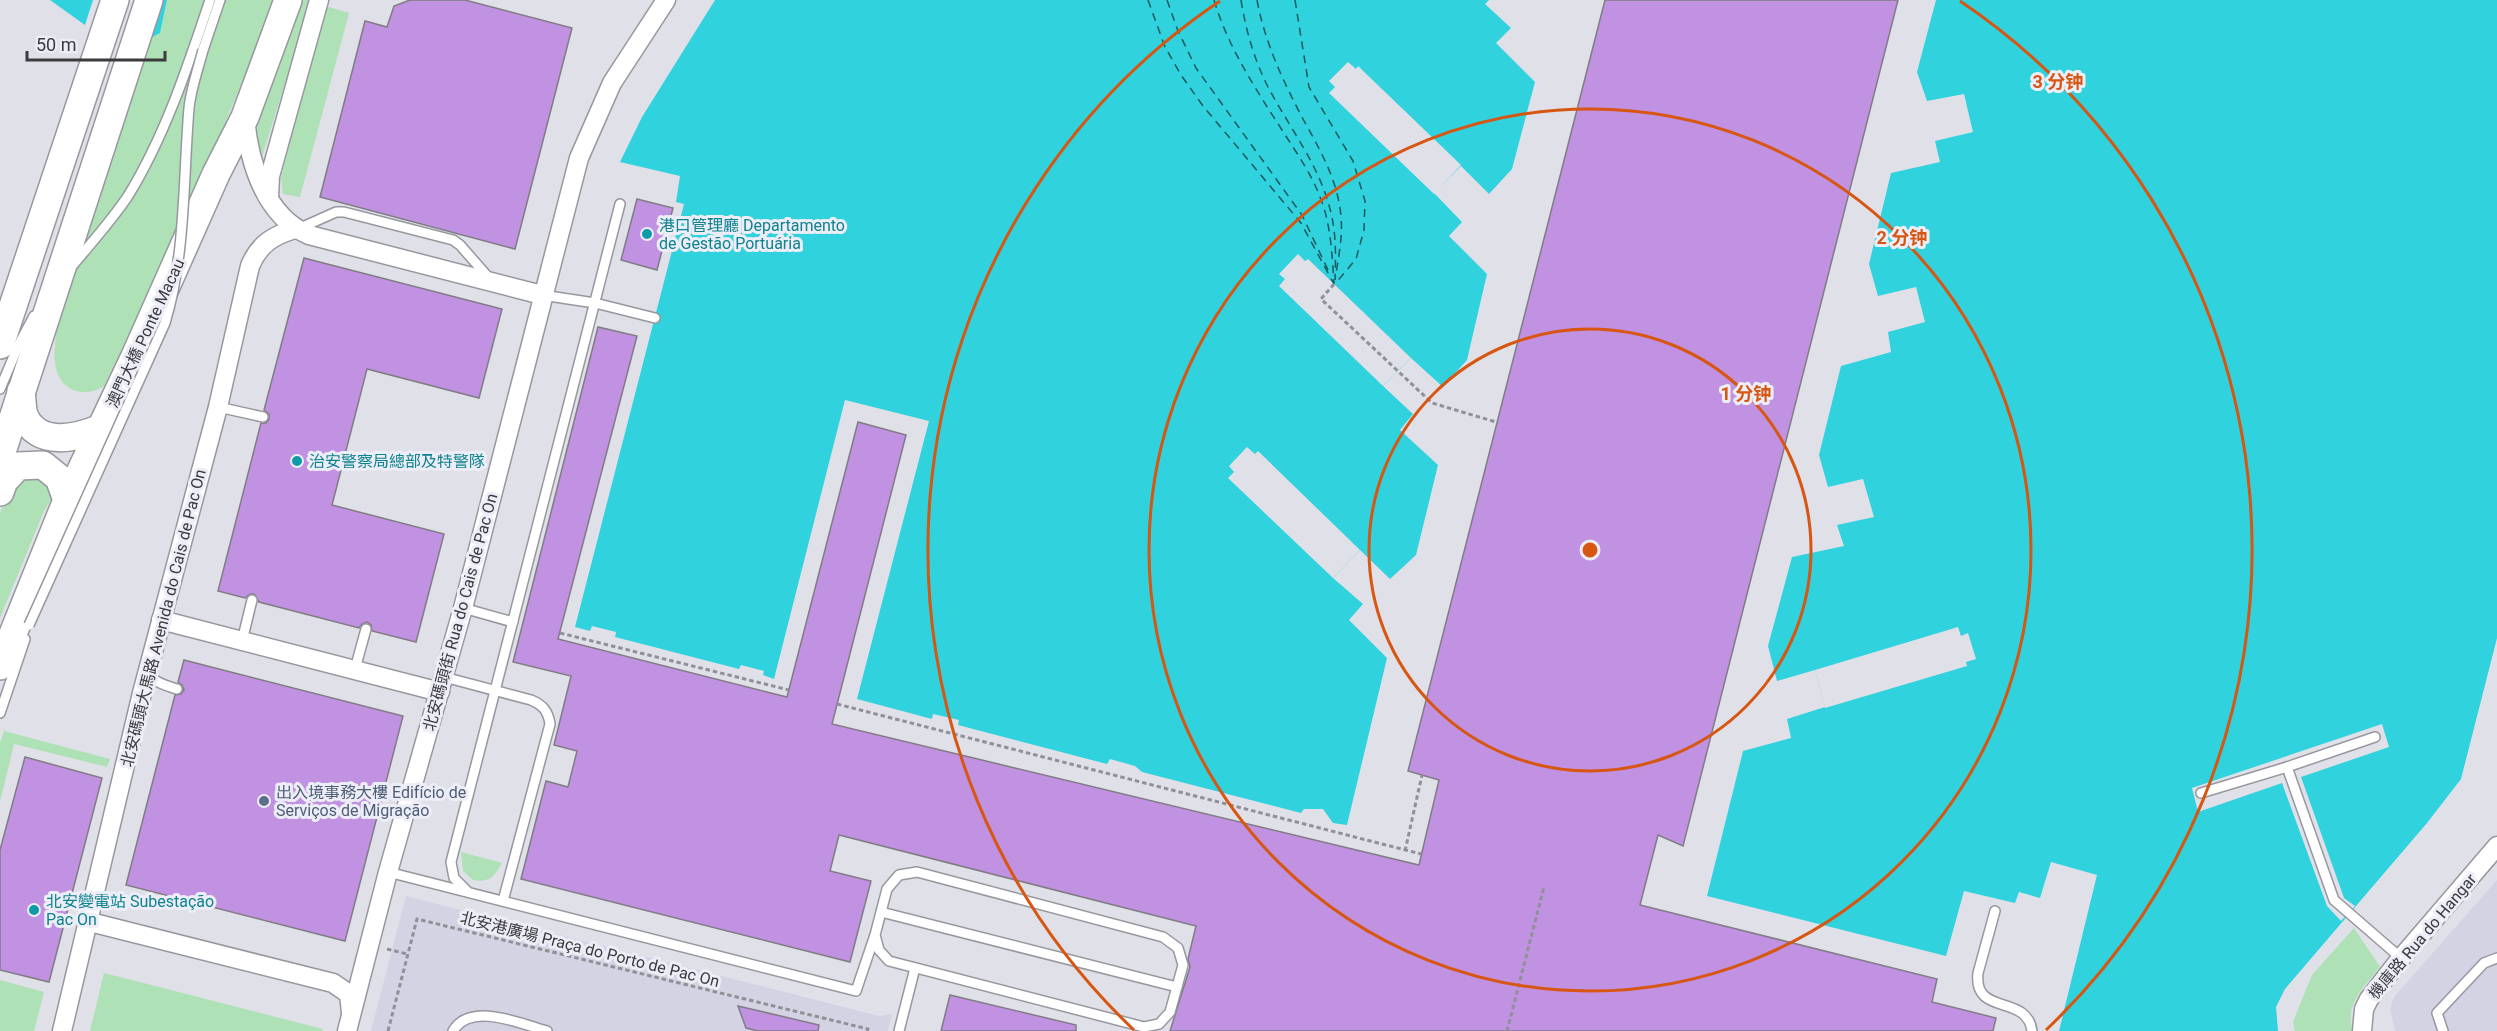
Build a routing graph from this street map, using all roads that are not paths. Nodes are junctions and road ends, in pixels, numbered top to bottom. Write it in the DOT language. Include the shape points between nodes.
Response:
graph roads {
  1 [pos="115,0"];
  2 [pos="148,0"];
  3 [pos="210,0"];
  4 [pos="220,0"];
  5 [pos="288,0"];
  6 [pos="319,0"];
  7 [pos="666,0"];
  8 [pos="244,117"];
  9 [pos="269,198"];
  10 [pos="620,204"];
  11 [pos="295,229"];
  12 [pos="498,283"];
  13 [pos="542,295"];
  14 [pos="594,303"];
  15 [pos="655,318"];
  16 [pos="0,345"];
  17 [pos="11,390"];
  18 [pos="218,407"];
  19 [pos="263,417"];
  20 [pos="101,428"];
  21 [pos="0,458"];
  22 [pos="0,492"];
  23 [pos="67,500"];
  24 [pos="252,600"];
  25 [pos="463,608"];
  26 [pos="161,620"];
  27 [pos="513,622"];
  28 [pos="366,629"];
  29 [pos="242,641"];
  30 [pos="0,666"];
  31 [pos="355,669"];
  32 [pos="154,678"];
  33 [pos="442,684"];
  34 [pos="177,689"];
  35 [pos="495,690"];
  36 [pos="0,713"];
  37 [pos="2375,736"];
  38 [pos="2287,767"];
  39 [pos="2201,793"];
  40 [pos="2497,846"];
  41 [pos="388,872"];
  42 [pos="470,893"];
  43 [pos="503,901"];
  44 [pos="1995,911"];
  45 [pos="881,912"];
  46 [pos="90,922"];
  47 [pos="875,935"];
  48 [pos="2401,958"];
  49 [pos="2497,958"];
  50 [pos="915,968"];
  51 [pos="1177,987"];
  52 [pos="349,1023"];
  53 [pos="62,1031"];
  54 [pos="453,1031"];
  55 [pos="547,1031"];
  56 [pos="899,1031"];
  57 [pos="2032,1031"];
  58 [pos="2362,1031"];
  59 [pos="2443,1031"];
  1 -- 16 [label="main road"];
  2 -- 17 [label="main road" via="43,332"];
  3 -- 17 [label="lane" via="173,102 129,194 36,314 19,344"];
  4 -- 36 [label="lane, bridge" via="189,106 180,251 165,323 29,625"];
  5 -- 8 [label="main road, 澳門大橋 Ponte Macau"];
  6 -- 9 [label="street" via="270,176"];
  7 -- 13 [label="street, 北安碼頭街 Rua do Cais de Pac On" via="598,110 579,158"];
  8 -- 9 [label="street" via="247,146"];
  8 -- 20 [label="main road, 澳門大橋 Ponte Macau"];
  9 -- 11 [label="street"];
  10 -- 14 [label="lane"];
  11 -- 12 [label="street"];
  11 -- 12 [label="lane" via="344,212 453,240 486,276"];
  11 -- 18 [label="street, 北安碼頭大馬路 Avenida do Cais de Pac On" via="272,238 255,254"];
  12 -- 13 [label="street"];
  13 -- 14 [label="lane"];
  13 -- 25 [label="street, 北安碼頭街 Rua do Cais de Pac On"];
  14 -- 15 [label="lane"];
  14 -- 27 [label="lane"];
  17 -- 20 [label="main road" via="24,415 40,433 51,438 80,436"];
  17 -- 21 [label="main road"];
  18 -- 19 [label="lane"];
  18 -- 26 [label="street, 北安碼頭大馬路 Avenida do Cais de Pac On"];
  20 -- 23 [label="main road, 澳門大橋 Ponte Macau"];
  22 -- 23 [label="main road" via="18,466 43,465 59,478"];
  23 -- 30 [label="main road, 澳門大橋 Ponte Macau"];
  24 -- 29 [label="lane"];
  25 -- 27 [label="lane"];
  25 -- 33 [label="street, 北安碼頭街 Rua do Cais de Pac On"];
  26 -- 29 [label="street"];
  26 -- 32 [label="street, 北安碼頭大馬路 Avenida do Cais de Pac On"];
  27 -- 35 [label="lane"];
  28 -- 31 [label="lane"];
  29 -- 31 [label="street"];
  31 -- 33 [label="street"];
  32 -- 34 [label="lane"];
  32 -- 46 [label="street, 北安碼頭大馬路 Avenida do Cais de Pac On" via="142,693"];
  33 -- 35 [label="lane"];
  33 -- 41 [label="street, 北安碼頭街 Rua do Cais de Pac On"];
  35 -- 42 [label="lane" via="451,862 454,878"];
  35 -- 43 [label="lane" via="539,703 550,724"];
  37 -- 38 [label="lane"];
  38 -- 39 [label="lane"];
  38 -- 48 [label="lane" via="2334,900"];
  40 -- 48 [label="street, 機庫路 Rua do Hangar"];
  41 -- 42 [label="lane"];
  41 -- 52 [label="street, 北安碼頭街 Rua do Cais de Pac On"];
  42 -- 43 [label="lane"];
  43 -- 47 [label="lane" via="856,992"];
  44 -- 57 [label="lane" via="1977,982 1985,998 2024,1013"];
  45 -- 47 [label="lane"];
  45 -- 51 [label="lane"];
  45 -- 51 [label="lane" via="892,881 899,875 917,872 1163,937 1182,956"];
  46 -- 52 [label="street" via="333,983 349,994"];
  46 -- 53 [label="street, 北安碼頭大馬路 Avenida do Cais de Pac On"];
  47 -- 50 [label="lane" via="889,961"];
  48 -- 58 [label="street, 機庫路 Rua do Hangar" via="2366,1004"];
  49 -- 59 [label="lane" via="2484,963 2437,1013"];
  50 -- 51 [label="lane" via="1144,1027 1165,1019"];
  50 -- 56 [label="lane"];
  54 -- 55 [label="lane" via="464,1020 483,1015"];
}
